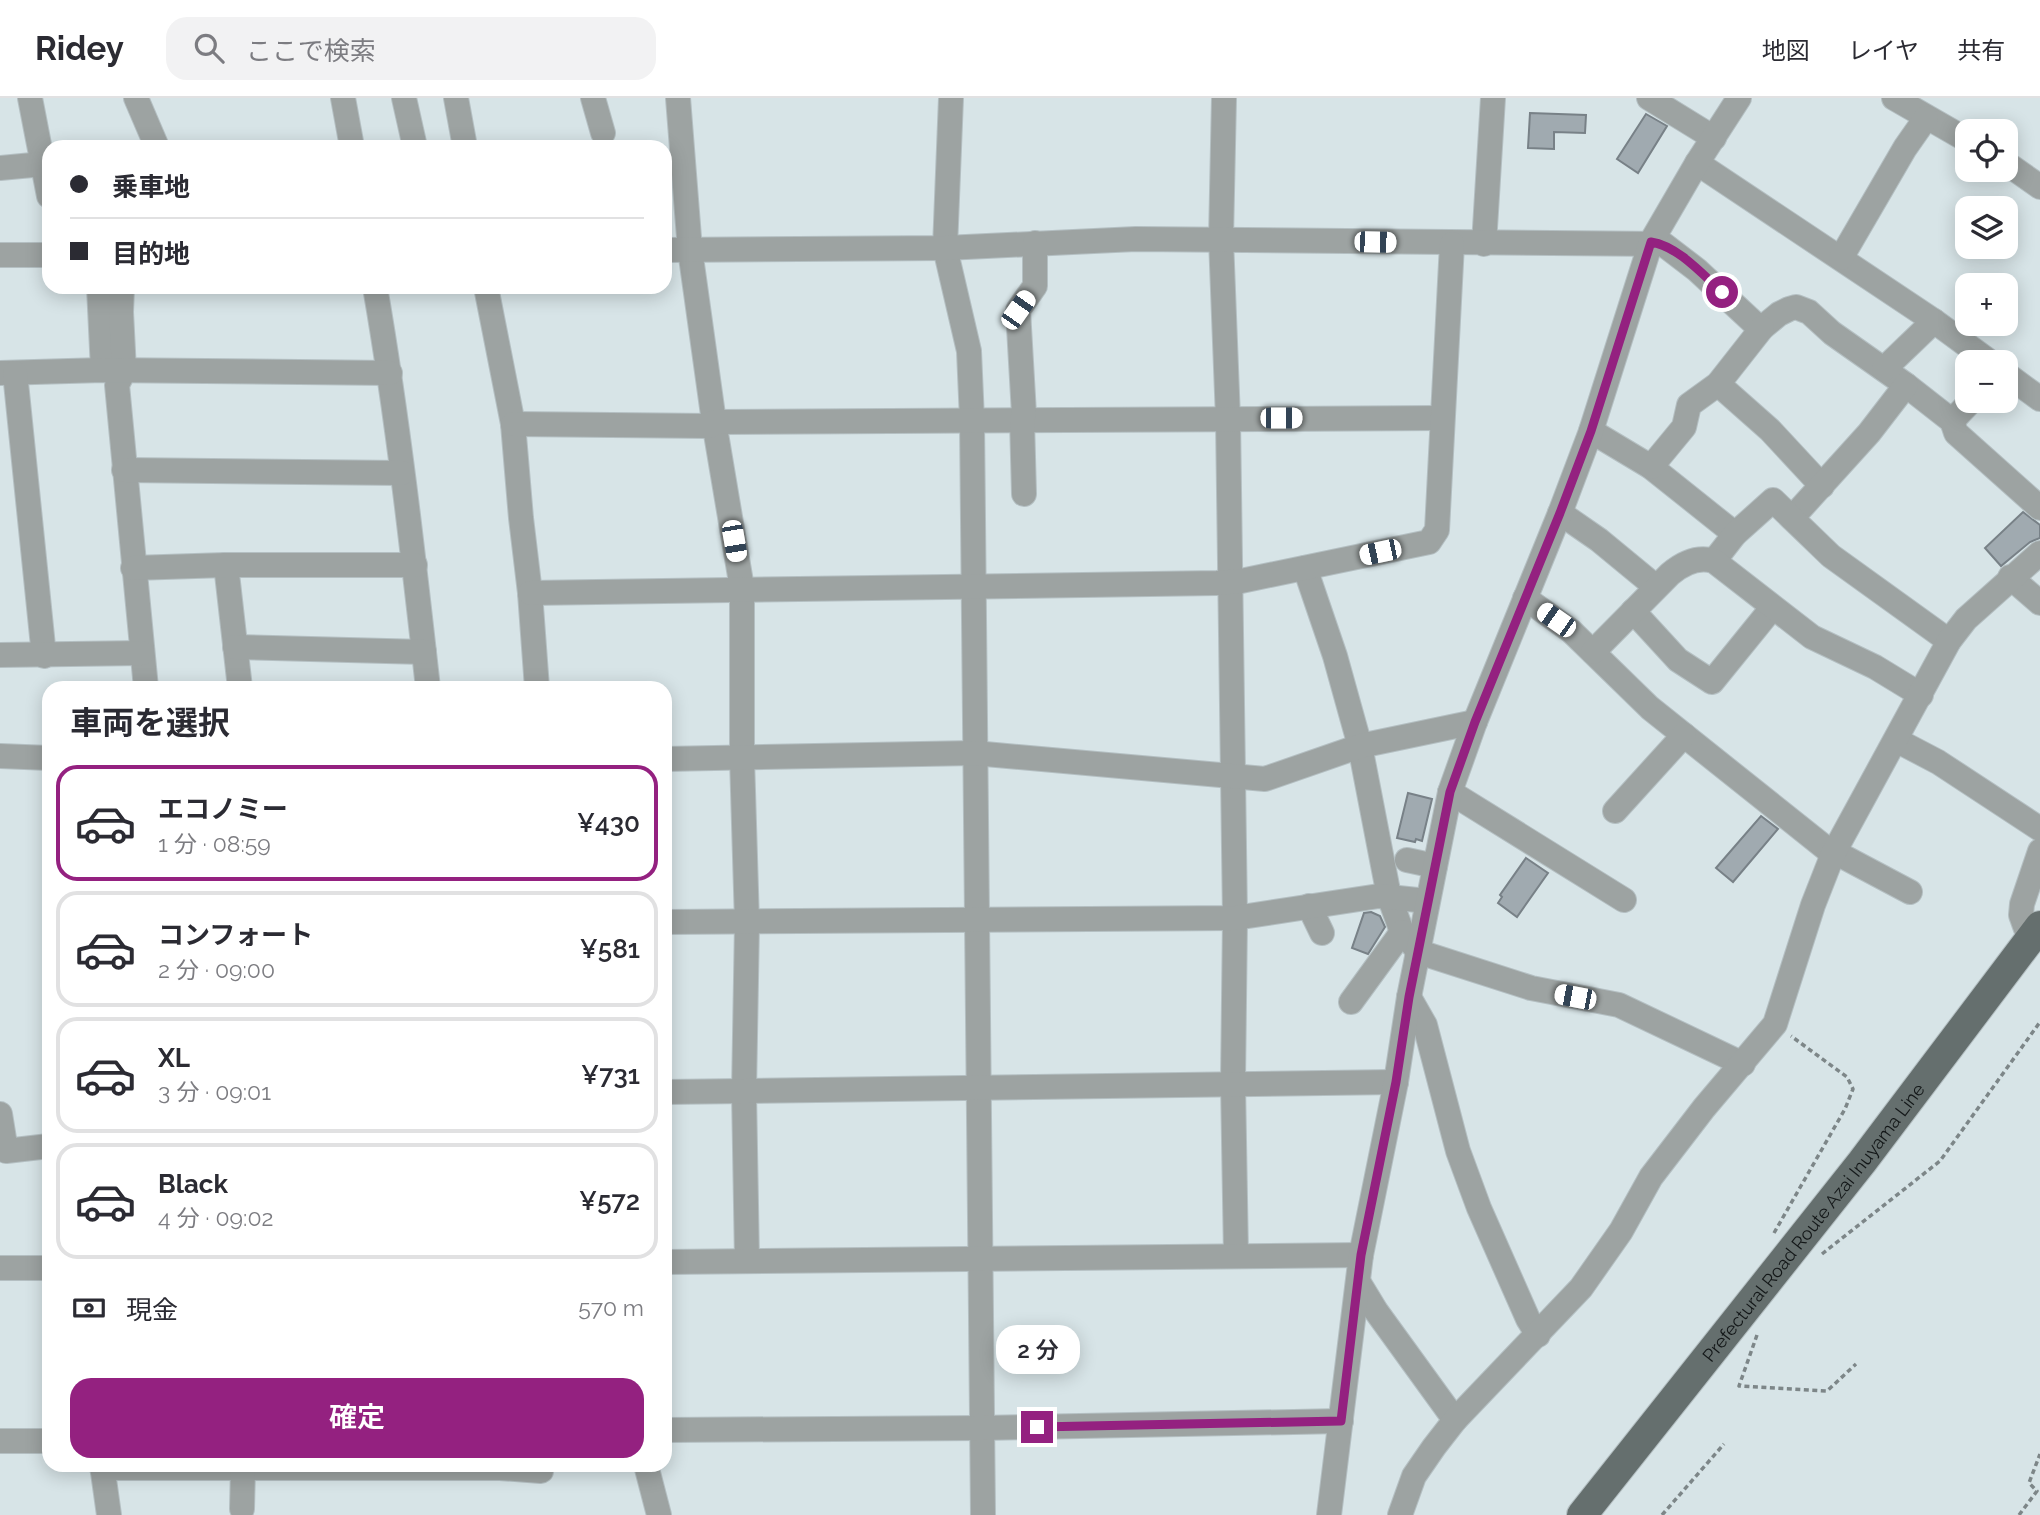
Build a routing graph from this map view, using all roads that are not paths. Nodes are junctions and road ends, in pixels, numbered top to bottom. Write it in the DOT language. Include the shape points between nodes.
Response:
graph roads {
  1 [pos="30,98"];
  2 [pos="136,98"];
  3 [pos="343,98"];
  4 [pos="404,98"];
  5 [pos="456,98"];
  6 [pos="593,98"];
  7 [pos="678,98"];
  8 [pos="951,98"];
  9 [pos="1224,98"];
  10 [pos="1493,98"];
  11 [pos="1649,98"];
  12 [pos="1740,98"];
  13 [pos="1912,106"];
  14 [pos="603,133"];
  15 [pos="1955,133"];
  16 [pos="1714,138"];
  17 [pos="154,140"];
  18 [pos="351,140"];
  19 [pos="413,140"];
  20 [pos="464,140"];
  21 [pos="42,159"];
  22 [pos="1698,163"];
  23 [pos="42,164"];
  24 [pos="0,168"];
  25 [pos="2018,171"];
  26 [pos="2040,187"];
  27 [pos="1221,239"];
  28 [pos="1651,242"];
  29 [pos="1035,243"];
  30 [pos="1452,244"];
  31 [pos="1484,244"];
  32 [pos="944,248"];
  33 [pos="677,250"];
  34 [pos="0,255"];
  35 [pos="42,255"];
  36 [pos="1841,257"];
  37 [pos="100,294"];
  38 [pos="122,294"];
  39 [pos="376,294"];
  40 [pos="486,294"];
  41 [pos="1934,321"];
  42 [pos="1762,328"];
  43 [pos="1974,350"];
  44 [pos="1884,369"];
  45 [pos="114,371"];
  46 [pos="8,373"];
  47 [pos="390,373"];
  48 [pos="2018,383"];
  49 [pos="1718,384"];
  50 [pos="1906,385"];
  51 [pos="2040,399"];
  52 [pos="1960,413"];
  53 [pos="1442,418"];
  54 [pos="1228,419"];
  55 [pos="972,420"];
  56 [pos="1022,420"];
  57 [pos="1952,421"];
  58 [pos="714,422"];
  59 [pos="513,425"];
  60 [pos="1591,431"];
  61 [pos="1651,467"];
  62 [pos="124,470"];
  63 [pos="402,472"];
  64 [pos="1822,486"];
  65 [pos="1024,494"];
  66 [pos="2040,508"];
  67 [pos="1560,513"];
  68 [pos="1792,518"];
  69 [pos="1735,534"];
  70 [pos="2040,553"];
  71 [pos="1714,561"];
  72 [pos="226,565"];
  73 [pos="415,565"];
  74 [pos="133,568"];
  75 [pos="1305,568"];
  76 [pos="2010,577"];
  77 [pos="1229,582"];
  78 [pos="973,586"];
  79 [pos="1656,587"];
  80 [pos="742,588"];
  81 [pos="530,593"];
  82 [pos="1525,598"];
  83 [pos="2040,603"];
  84 [pos="1772,608"];
  85 [pos="1633,611"];
  86 [pos="1949,641"];
  87 [pos="235,647"];
  88 [pos="424,652"];
  89 [pos="1593,652"];
  90 [pos="142,653"];
  91 [pos="0,655"];
  92 [pos="44,656"];
  93 [pos="145,681"];
  94 [pos="239,681"];
  95 [pos="427,681"];
  96 [pos="536,681"];
  97 [pos="1921,695"];
  98 [pos="1475,722"];
  99 [pos="1684,734"];
  100 [pos="1896,740"];
  101 [pos="1360,746"];
  102 [pos="974,753"];
  103 [pos="0,756"];
  104 [pos="42,758"];
  105 [pos="742,758"];
  106 [pos="672,759"];
  107 [pos="1231,774"];
  108 [pos="1450,792"];
  109 [pos="1615,811"];
  110 [pos="2040,829"];
  111 [pos="2040,851"];
  112 [pos="1833,855"];
  113 [pos="1407,860"];
  114 [pos="1435,866"];
  115 [pos="1910,892"];
  116 [pos="1388,896"];
  117 [pos="1623,900"];
  118 [pos="1427,901"];
  119 [pos="1309,906"];
  120 [pos="1235,918"];
  121 [pos="978,919"];
  122 [pos="672,922"];
  123 [pos="747,923"];
  124 [pos="1402,932"];
  125 [pos="1322,933"];
  126 [pos="2035,933"];
  127 [pos="1419,951"];
  128 [pos="1409,997"];
  129 [pos="1351,1002"];
  130 [pos="1743,1064"];
  131 [pos="1396,1082"];
  132 [pos="1233,1083"];
  133 [pos="978,1086"];
  134 [pos="672,1092"];
  135 [pos="744,1092"];
  136 [pos="0,1114"];
  137 [pos="42,1147"];
  138 [pos="1361,1255"];
  139 [pos="1236,1256"];
  140 [pos="979,1259"];
  141 [pos="747,1261"];
  142 [pos="672,1262"];
  143 [pos="0,1268"];
  144 [pos="42,1268"];
  145 [pos="1359,1283"];
  146 [pos="1538,1335"];
  147 [pos="1455,1420"];
  148 [pos="1341,1421"];
  149 [pos="981,1428"];
  150 [pos="672,1430"];
  151 [pos="0,1441"];
  152 [pos="42,1441"];
  153 [pos="103,1472"];
  154 [pos="243,1472"];
  155 [pos="648,1472"];
  156 [pos="242,1509"];
  157 [pos="109,1515"];
  158 [pos="659,1515"];
  159 [pos="983,1515"];
  160 [pos="1329,1515"];
  161 [pos="1399,1515"];
  162 [pos="1582,1515"];
  1 -- 21 [label="street"];
  2 -- 17 [label="street"];
  3 -- 18 [label="street"];
  4 -- 19 [label="street"];
  5 -- 20 [label="street"];
  6 -- 14 [label="street"];
  7 -- 33 [label="street"];
  8 -- 32 [label="street"];
  9 -- 27 [label="street"];
  10 -- 31 [label="street"];
  11 -- 16 [label="street"];
  12 -- 16 [label="street"];
  13 -- 15 [label="street"];
  13 -- 36 [label="street" via="1905,149"];
  16 -- 22 [label="street"];
  22 -- 28 [label="street"];
  22 -- 36 [label="street"];
  23 -- 24 [label="street"];
  25 -- 26 [label="street"];
  27 -- 29 [label="street"];
  27 -- 30 [label="street"];
  27 -- 54 [label="street"];
  28 -- 31 [label="street"];
  28 -- 42 [label="street" via="1663,244 1697,270"];
  28 -- 60 [label="street"];
  29 -- 32 [label="street"];
  29 -- 56 [label="street" via="1035,286 1018,310"];
  30 -- 31 [label="street"];
  30 -- 53 [label="street"];
  32 -- 33 [label="street"];
  32 -- 55 [label="street" via="969,351"];
  33 -- 58 [label="street"];
  34 -- 35 [label="street"];
  36 -- 41 [label="street"];
  37 -- 45 [label="street"];
  38 -- 45 [label="street"];
  39 -- 47 [label="street"];
  40 -- 59 [label="street"];
  41 -- 43 [label="street"];
  41 -- 44 [label="street"];
  42 -- 44 [label="street" via="1789,309 1803,309"];
  42 -- 49 [label="street"];
  44 -- 50 [label="street"];
  45 -- 46 [label="street"];
  45 -- 47 [label="street"];
  45 -- 62 [label="street"];
  46 -- 92 [label="street"];
  47 -- 63 [label="street"];
  48 -- 51 [label="street"];
  49 -- 61 [label="street" via="1689,405 1684,427"];
  49 -- 64 [label="street" via="1770,430"];
  50 -- 57 [label="street"];
  50 -- 64 [label="street"];
  52 -- 57 [label="street"];
  53 -- 54 [label="street"];
  53 -- 75 [label="street" via="1449,491 1429,542"];
  54 -- 56 [label="street"];
  54 -- 77 [label="street"];
  55 -- 56 [label="street"];
  55 -- 58 [label="street"];
  55 -- 78 [label="street"];
  56 -- 65 [label="street"];
  57 -- 66 [label="street" via="1956,433"];
  58 -- 59 [label="street" via="710,426"];
  58 -- 80 [label="street"];
  59 -- 81 [label="street"];
  60 -- 61 [label="street"];
  60 -- 67 [label="street"];
  61 -- 69 [label="street"];
  62 -- 63 [label="street"];
  62 -- 74 [label="street"];
  63 -- 73 [label="street"];
  64 -- 68 [label="street"];
  67 -- 79 [label="street"];
  67 -- 82 [label="street"];
  68 -- 69 [label="street" via="1773,500"];
  68 -- 86 [label="street" via="1831,556"];
  69 -- 71 [label="street"];
  70 -- 76 [label="street"];
  71 -- 79 [label="street" via="1683,564"];
  71 -- 84 [label="street"];
  72 -- 73 [label="street"];
  72 -- 74 [label="street"];
  72 -- 87 [label="street"];
  73 -- 88 [label="street"];
  74 -- 90 [label="street"];
  75 -- 77 [label="street"];
  75 -- 101 [label="street"];
  76 -- 83 [label="street"];
  76 -- 86 [label="street"];
  77 -- 78 [label="street"];
  77 -- 107 [label="street"];
  78 -- 80 [label="street"];
  78 -- 102 [label="street"];
  79 -- 85 [label="street"];
  80 -- 81 [label="street"];
  80 -- 105 [label="street"];
  81 -- 96 [label="street"];
  82 -- 89 [label="street"];
  82 -- 98 [label="street"];
  84 -- 85 [label="street" via="1712,682 1678,660"];
  84 -- 97 [label="street" via="1812,637"];
  85 -- 89 [label="street"];
  86 -- 97 [label="street"];
  87 -- 88 [label="street"];
  87 -- 94 [label="street"];
  88 -- 95 [label="street"];
  89 -- 99 [label="street"];
  90 -- 92 [label="street"];
  90 -- 93 [label="street"];
  91 -- 92 [label="street"];
  97 -- 100 [label="street"];
  98 -- 101 [label="street"];
  98 -- 108 [label="street"];
  99 -- 109 [label="street"];
  99 -- 112 [label="street"];
  100 -- 110 [label="street"];
  100 -- 112 [label="street"];
  101 -- 107 [label="street" via="1265,779"];
  101 -- 116 [label="street"];
  102 -- 105 [label="street"];
  102 -- 107 [label="street"];
  102 -- 121 [label="street"];
  103 -- 104 [label="street"];
  105 -- 106 [label="street"];
  105 -- 123 [label="street"];
  107 -- 120 [label="street"];
  108 -- 114 [label="street"];
  108 -- 117 [label="street"];
  111 -- 126 [label="street" via="2021,915"];
  112 -- 115 [label="street"];
  112 -- 130 [label="street" via="1775,1024"];
  113 -- 114 [label="street"];
  114 -- 118 [label="street"];
  116 -- 118 [label="street"];
  116 -- 119 [label="street"];
  116 -- 124 [label="street"];
  118 -- 127 [label="street"];
  119 -- 120 [label="street"];
  119 -- 125 [label="street"];
  120 -- 121 [label="street"];
  120 -- 132 [label="street"];
  121 -- 123 [label="street"];
  121 -- 133 [label="street"];
  122 -- 123 [label="street"];
  123 -- 135 [label="street"];
  124 -- 127 [label="street"];
  124 -- 129 [label="street"];
  126 -- 162 [label="main road, Prefectural Road Route Azai Inuyama Line" via="1862,1162"];
  127 -- 128 [label="street"];
  127 -- 130 [label="street" via="1531,988 1619,1005"];
  128 -- 131 [label="street"];
  128 -- 146 [label="street" via="1424,1026 1458,1151 1479,1208"];
  130 -- 146 [label="street" via="1651,1177 1581,1288"];
  131 -- 132 [label="street"];
  131 -- 138 [label="street"];
  132 -- 133 [label="street"];
  132 -- 139 [label="street"];
  133 -- 135 [label="street"];
  133 -- 140 [label="street"];
  134 -- 135 [label="street"];
  135 -- 141 [label="street"];
  136 -- 137 [label="street" via="6,1151"];
  138 -- 139 [label="street"];
  138 -- 145 [label="street"];
  139 -- 140 [label="street"];
  140 -- 141 [label="street"];
  140 -- 149 [label="street"];
  141 -- 142 [label="street"];
  143 -- 144 [label="street"];
  145 -- 147 [label="street"];
  145 -- 148 [label="street"];
  146 -- 147 [label="street"];
  147 -- 161 [label="street" via="1415,1476"];
  148 -- 149 [label="street"];
  148 -- 160 [label="street"];
  149 -- 150 [label="street"];
  149 -- 159 [label="street"];
  151 -- 152 [label="street"];
  153 -- 157 [label="street"];
  154 -- 156 [label="street"];
  155 -- 158 [label="street"];
}
